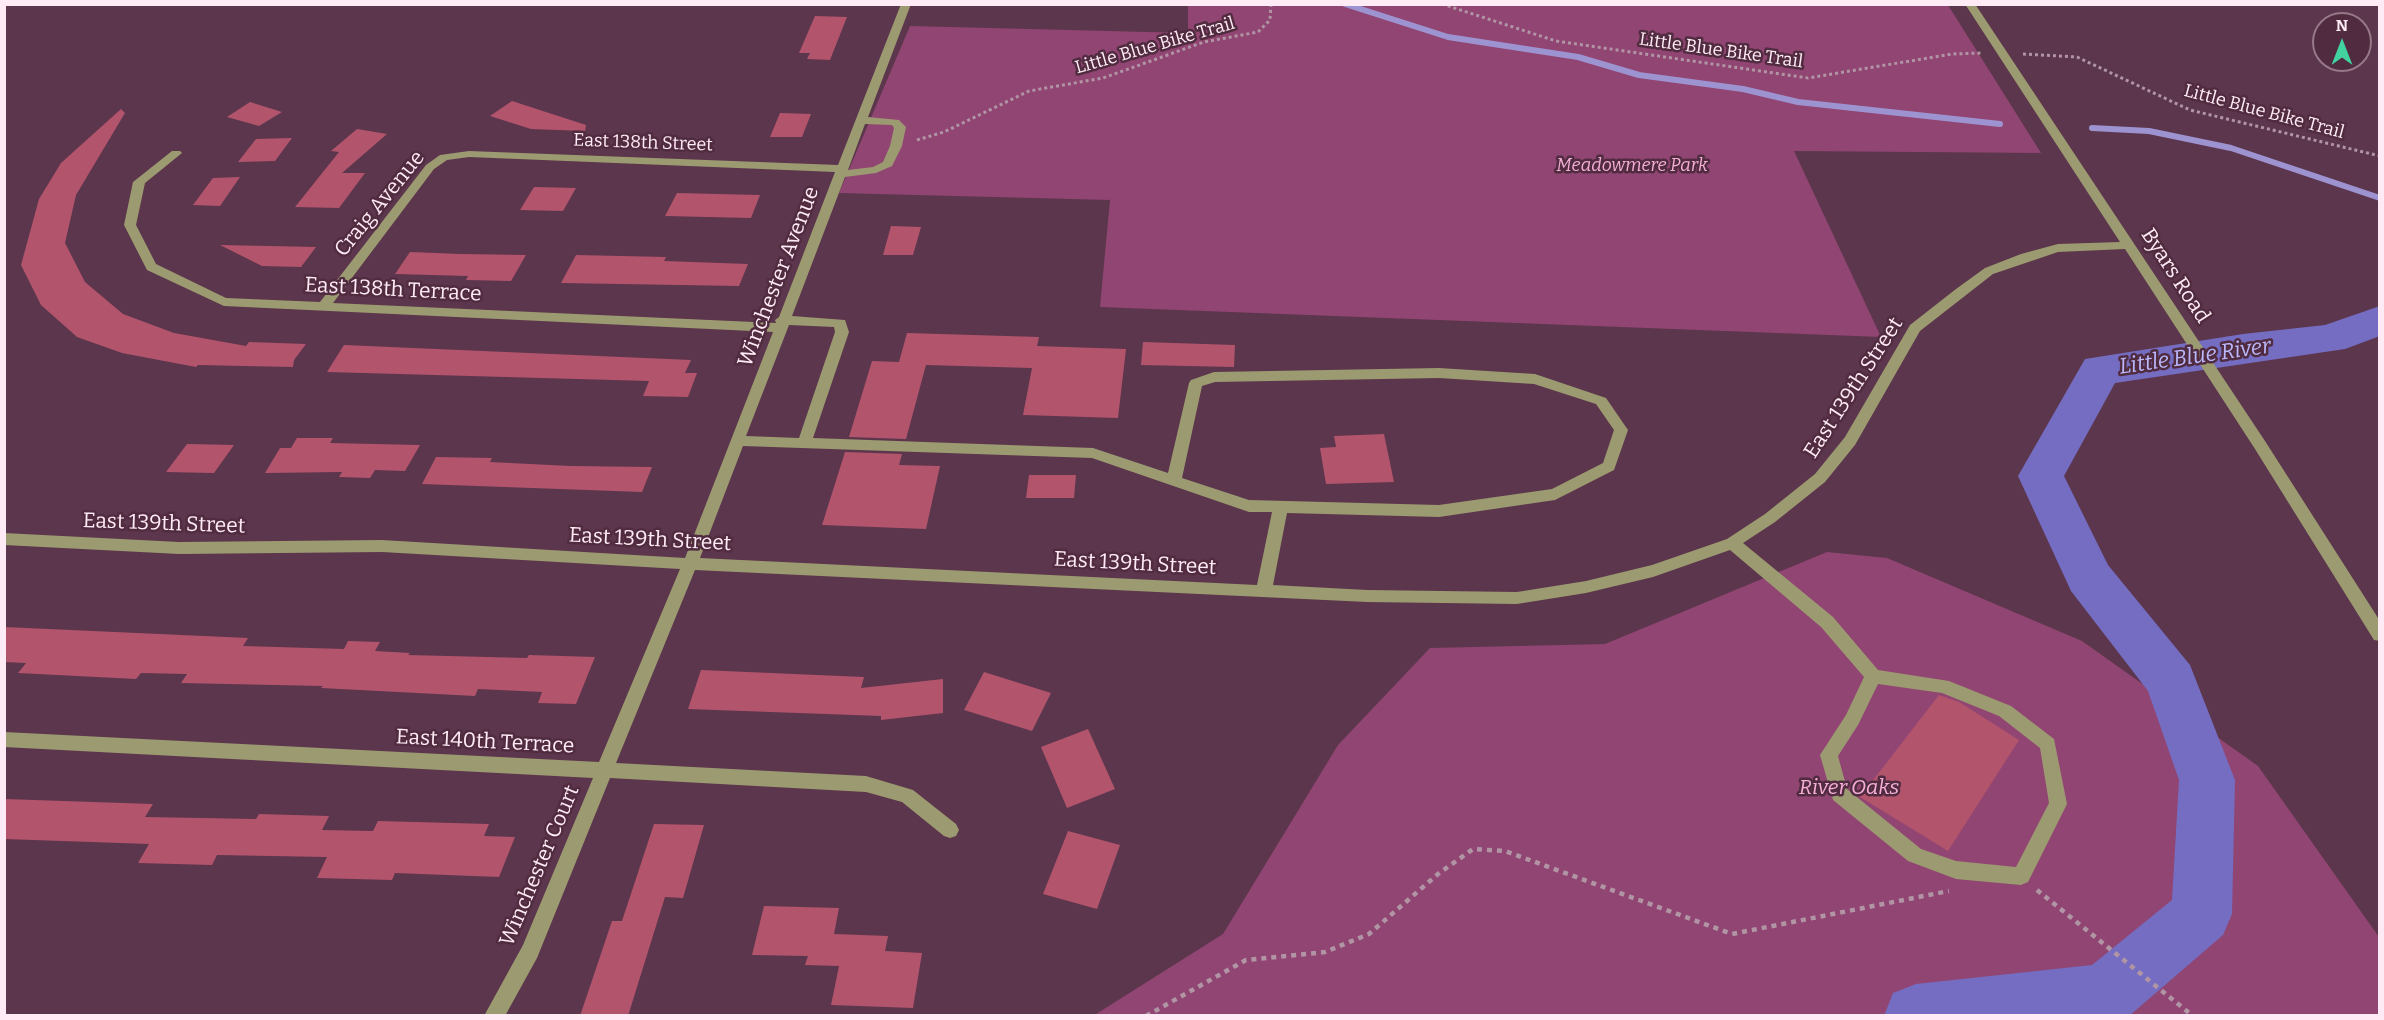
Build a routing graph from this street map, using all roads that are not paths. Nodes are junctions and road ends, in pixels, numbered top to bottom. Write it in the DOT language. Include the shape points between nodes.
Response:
graph roads {
  1 [pos="906,4"];
  2 [pos="1970,4"];
  3 [pos="861,120"];
  4 [pos="176,153"];
  5 [pos="444,157"];
  6 [pos="841,171"];
  7 [pos="2129,245"];
  8 [pos="325,305"];
  9 [pos="781,324"];
  10 [pos="736,441"];
  11 [pos="804,443"];
  12 [pos="1174,480"];
  13 [pos="1281,507"];
  14 [pos="4,539"];
  15 [pos="1732,543"];
  16 [pos="690,564"];
  17 [pos="1264,591"];
  18 [pos="2379,635"];
  19 [pos="1873,676"];
  20 [pos="4,739"];
  21 [pos="605,771"];
  22 [pos="951,830"];
  23 [pos="494,1016"];
  1 -- 3 [label="street, Winchester Avenue"];
  2 -- 7 [label="street, Byars Road"];
  3 -- 6 [label="street, Winchester Avenue"];
  3 -- 6 [label="street, East 138th Street" via="895,122 900,127 896,146 888,164 876,170"];
  4 -- 8 [label="street, East 138th Terrace" via="139,182 130,225 151,267 224,302"];
  5 -- 6 [label="street, East 138th Street" via="469,154"];
  5 -- 8 [label="street, Craig Avenue" via="430,167"];
  6 -- 9 [label="street, Winchester Avenue"];
  7 -- 15 [label="street, East 139th Street" via="2058,248 2025,257 1989,271 1961,292 1915,328 1850,441 1820,478"];
  7 -- 18 [label="street, Byars Road"];
  8 -- 9 [label="street, East 138th Terrace"];
  9 -- 10 [label="street, Winchester Avenue"];
  9 -- 11 [label="street, East 138th Terrace" via="840,323 842,332"];
  10 -- 11 [label="street"];
  10 -- 16 [label="street, Winchester Avenue"];
  11 -- 12 [label="street" via="1093,453"];
  12 -- 13 [label="street" via="1249,506"];
  12 -- 13 [label="street" via="1196,383 1214,377 1439,373 1535,379 1601,401 1621,430 1609,466 1555,494 1439,511"];
  13 -- 17 [label="street"];
  14 -- 16 [label="street, East 139th Street" via="179,548 382,546"];
  15 -- 17 [label="street, East 139th Street" via="1653,571 1517,598"];
  15 -- 19 [label="street" via="1827,622"];
  16 -- 17 [label="street, East 139th Street"];
  16 -- 21 [label="street, Winchester Court"];
  19 -- 19 [label="street" via="1852,720 1829,755 1839,794 1915,855 1956,870 2021,876 2058,804 2048,744 2005,711 1943,686"];
  20 -- 21 [label="street, East 140th Terrace"];
  21 -- 22 [label="street, East 140th Terrace" via="866,784 907,796"];
  21 -- 23 [label="street, Winchester Court" via="530,951"];
}
